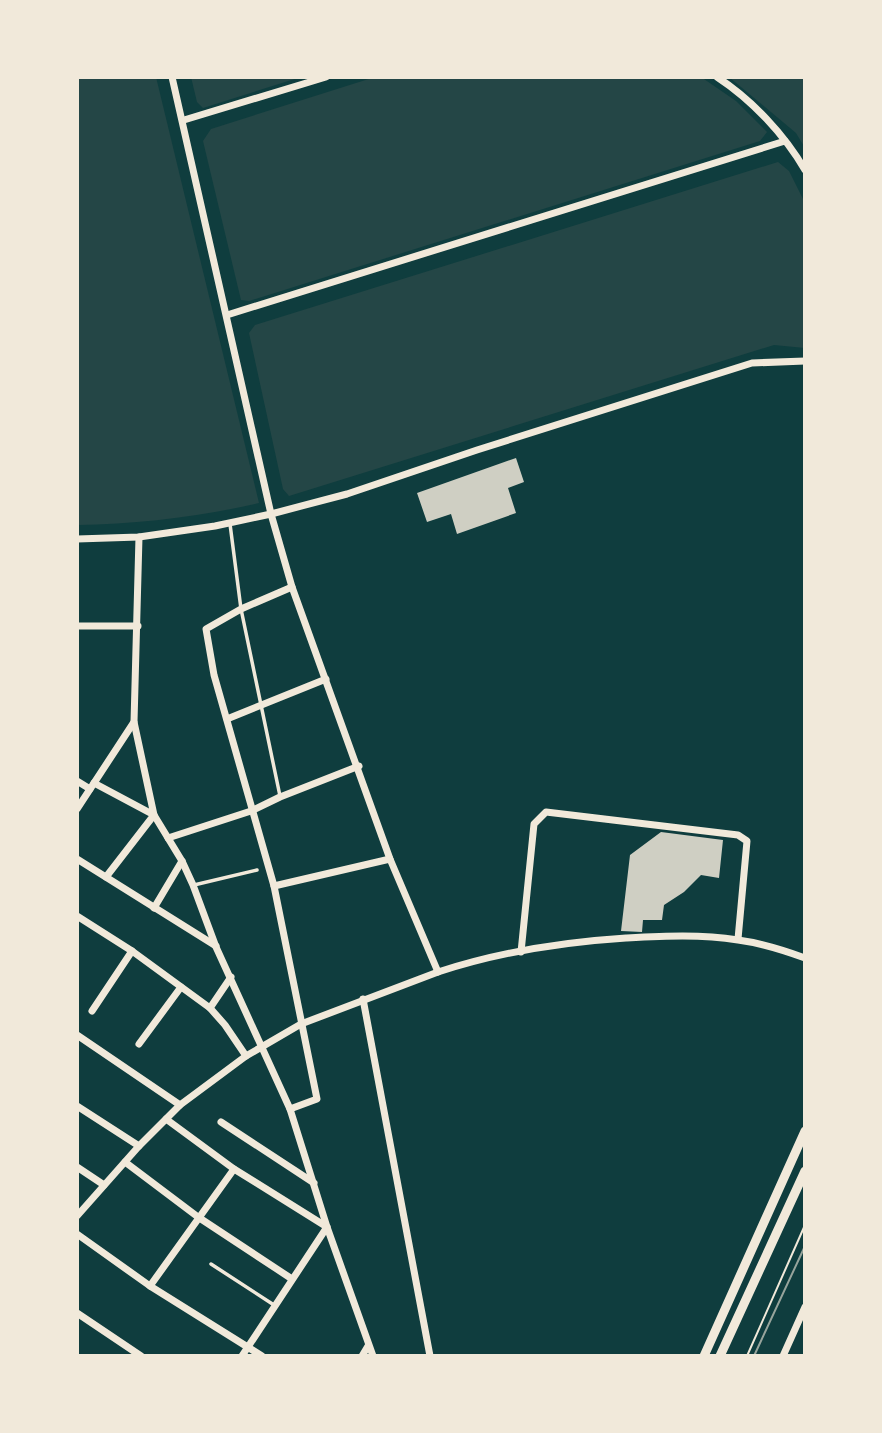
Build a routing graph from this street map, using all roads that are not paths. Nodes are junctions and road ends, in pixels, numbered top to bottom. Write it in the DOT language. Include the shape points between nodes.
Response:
graph roads {
  1 [pos="173,77"];
  2 [pos="326,77"];
  3 [pos="717,77"];
  4 [pos="184,120"];
  5 [pos="785,141"];
  6 [pos="805,170"];
  7 [pos="227,315"];
  8 [pos="805,361"];
  9 [pos="271,514"];
  10 [pos="230,522"];
  11 [pos="139,537"];
  12 [pos="77,538"];
  13 [pos="292,587"];
  14 [pos="241,609"];
  15 [pos="77,626"];
  16 [pos="138,626"];
  17 [pos="326,679"];
  18 [pos="261,706"];
  19 [pos="228,719"];
  20 [pos="134,722"];
  21 [pos="359,766"];
  22 [pos="77,781"];
  23 [pos="92,786"];
  24 [pos="280,797"];
  25 [pos="77,809"];
  26 [pos="251,811"];
  27 [pos="153,815"];
  28 [pos="168,838"];
  29 [pos="77,859"];
  30 [pos="390,859"];
  31 [pos="182,861"];
  32 [pos="257,870"];
  33 [pos="106,877"];
  34 [pos="193,885"];
  35 [pos="274,886"];
  36 [pos="154,908"];
  37 [pos="78,919"];
  38 [pos="738,939"];
  39 [pos="216,947"];
  40 [pos="132,951"];
  41 [pos="521,951"];
  42 [pos="805,958"];
  43 [pos="438,972"];
  44 [pos="231,977"];
  45 [pos="181,987"];
  46 [pos="363,999"];
  47 [pos="210,1008"];
  48 [pos="92,1011"];
  49 [pos="301,1024"];
  50 [pos="77,1035"];
  51 [pos="139,1044"];
  52 [pos="264,1046"];
  53 [pos="246,1056"];
  54 [pos="180,1105"];
  55 [pos="77,1106"];
  56 [pos="290,1109"];
  57 [pos="166,1119"];
  58 [pos="221,1122"];
  59 [pos="805,1131"];
  60 [pos="139,1146"];
  61 [pos="125,1161"];
  62 [pos="77,1167"];
  63 [pos="234,1169"];
  64 [pos="805,1171"];
  65 [pos="315,1183"];
  66 [pos="104,1185"];
  67 [pos="77,1216"];
  68 [pos="198,1217"];
  69 [pos="327,1227"];
  70 [pos="77,1234"];
  71 [pos="211,1264"];
  72 [pos="292,1279"];
  73 [pos="150,1286"];
  74 [pos="275,1306"];
  75 [pos="805,1307"];
  76 [pos="77,1314"];
  77 [pos="368,1346"];
  78 [pos="248,1347"];
  79 [pos="141,1356"];
  80 [pos="242,1356"];
  81 [pos="262,1356"];
  82 [pos="362,1356"];
  83 [pos="373,1356"];
  84 [pos="430,1356"];
  85 [pos="704,1356"];
  86 [pos="720,1356"];
  87 [pos="783,1356"];
  1 -- 4 [label="street"];
  2 -- 4 [label="street"];
  3 -- 5 [label="street" via="751,103"];
  4 -- 7 [label="street"];
  5 -- 6 [label="street"];
  5 -- 7 [label="street"];
  7 -- 9 [label="street"];
  8 -- 9 [label="street" via="752,363 347,494"];
  9 -- 10 [label="street"];
  9 -- 13 [label="street"];
  10 -- 11 [label="street"];
  10 -- 14 [label="lane"];
  11 -- 12 [label="street"];
  11 -- 16 [label="street"];
  13 -- 14 [label="street"];
  13 -- 17 [label="street"];
  14 -- 18 [label="lane"];
  14 -- 19 [label="street" via="206,629"];
  15 -- 16 [label="street"];
  16 -- 20 [label="street"];
  17 -- 18 [label="street"];
  17 -- 21 [label="street"];
  18 -- 19 [label="street"];
  18 -- 24 [label="lane"];
  19 -- 26 [label="street"];
  20 -- 23 [label="street"];
  20 -- 27 [label="street"];
  21 -- 24 [label="street"];
  21 -- 30 [label="street"];
  22 -- 23 [label="street"];
  23 -- 25 [label="street"];
  23 -- 27 [label="street"];
  24 -- 26 [label="street"];
  26 -- 28 [label="street"];
  26 -- 35 [label="street"];
  27 -- 28 [label="street"];
  27 -- 33 [label="street"];
  28 -- 31 [label="street"];
  29 -- 33 [label="street"];
  30 -- 35 [label="street"];
  30 -- 43 [label="street"];
  31 -- 34 [label="street"];
  31 -- 36 [label="street"];
  32 -- 34 [label="lane"];
  33 -- 36 [label="street"];
  34 -- 39 [label="street"];
  35 -- 49 [label="street"];
  36 -- 39 [label="street"];
  37 -- 40 [label="street"];
  38 -- 41 [label="street" via="681,934 566,942"];
  38 -- 41 [label="street" via="747,841 738,835 546,812 534,824"];
  38 -- 42 [label="street"];
  39 -- 44 [label="street"];
  40 -- 45 [label="street"];
  40 -- 48 [label="street"];
  41 -- 43 [label="street"];
  43 -- 46 [label="street"];
  44 -- 47 [label="street"];
  44 -- 52 [label="street"];
  45 -- 47 [label="street"];
  45 -- 51 [label="street"];
  46 -- 49 [label="street"];
  46 -- 84 [label="street"];
  47 -- 53 [label="street"];
  49 -- 52 [label="street"];
  49 -- 56 [label="street" via="317,1100"];
  50 -- 54 [label="street"];
  52 -- 53 [label="street"];
  52 -- 56 [label="street"];
  53 -- 54 [label="street"];
  54 -- 57 [label="street"];
  55 -- 60 [label="street"];
  56 -- 65 [label="street"];
  57 -- 60 [label="street"];
  57 -- 63 [label="street"];
  58 -- 65 [label="street"];
  59 -- 85 [label="street"];
  60 -- 61 [label="street"];
  61 -- 66 [label="street"];
  61 -- 68 [label="street"];
  62 -- 66 [label="street"];
  63 -- 68 [label="street"];
  63 -- 69 [label="street"];
  64 -- 86 [label="street"];
  65 -- 69 [label="street"];
  66 -- 67 [label="street"];
  68 -- 72 [label="street"];
  68 -- 73 [label="street"];
  69 -- 72 [label="street"];
  69 -- 77 [label="street"];
  70 -- 73 [label="street"];
  71 -- 74 [label="lane"];
  72 -- 74 [label="street"];
  73 -- 78 [label="street"];
  74 -- 78 [label="street"];
  75 -- 87 [label="street"];
  76 -- 79 [label="street"];
  77 -- 82 [label="street"];
  77 -- 83 [label="street"];
  78 -- 80 [label="street"];
  78 -- 81 [label="street"];
}
